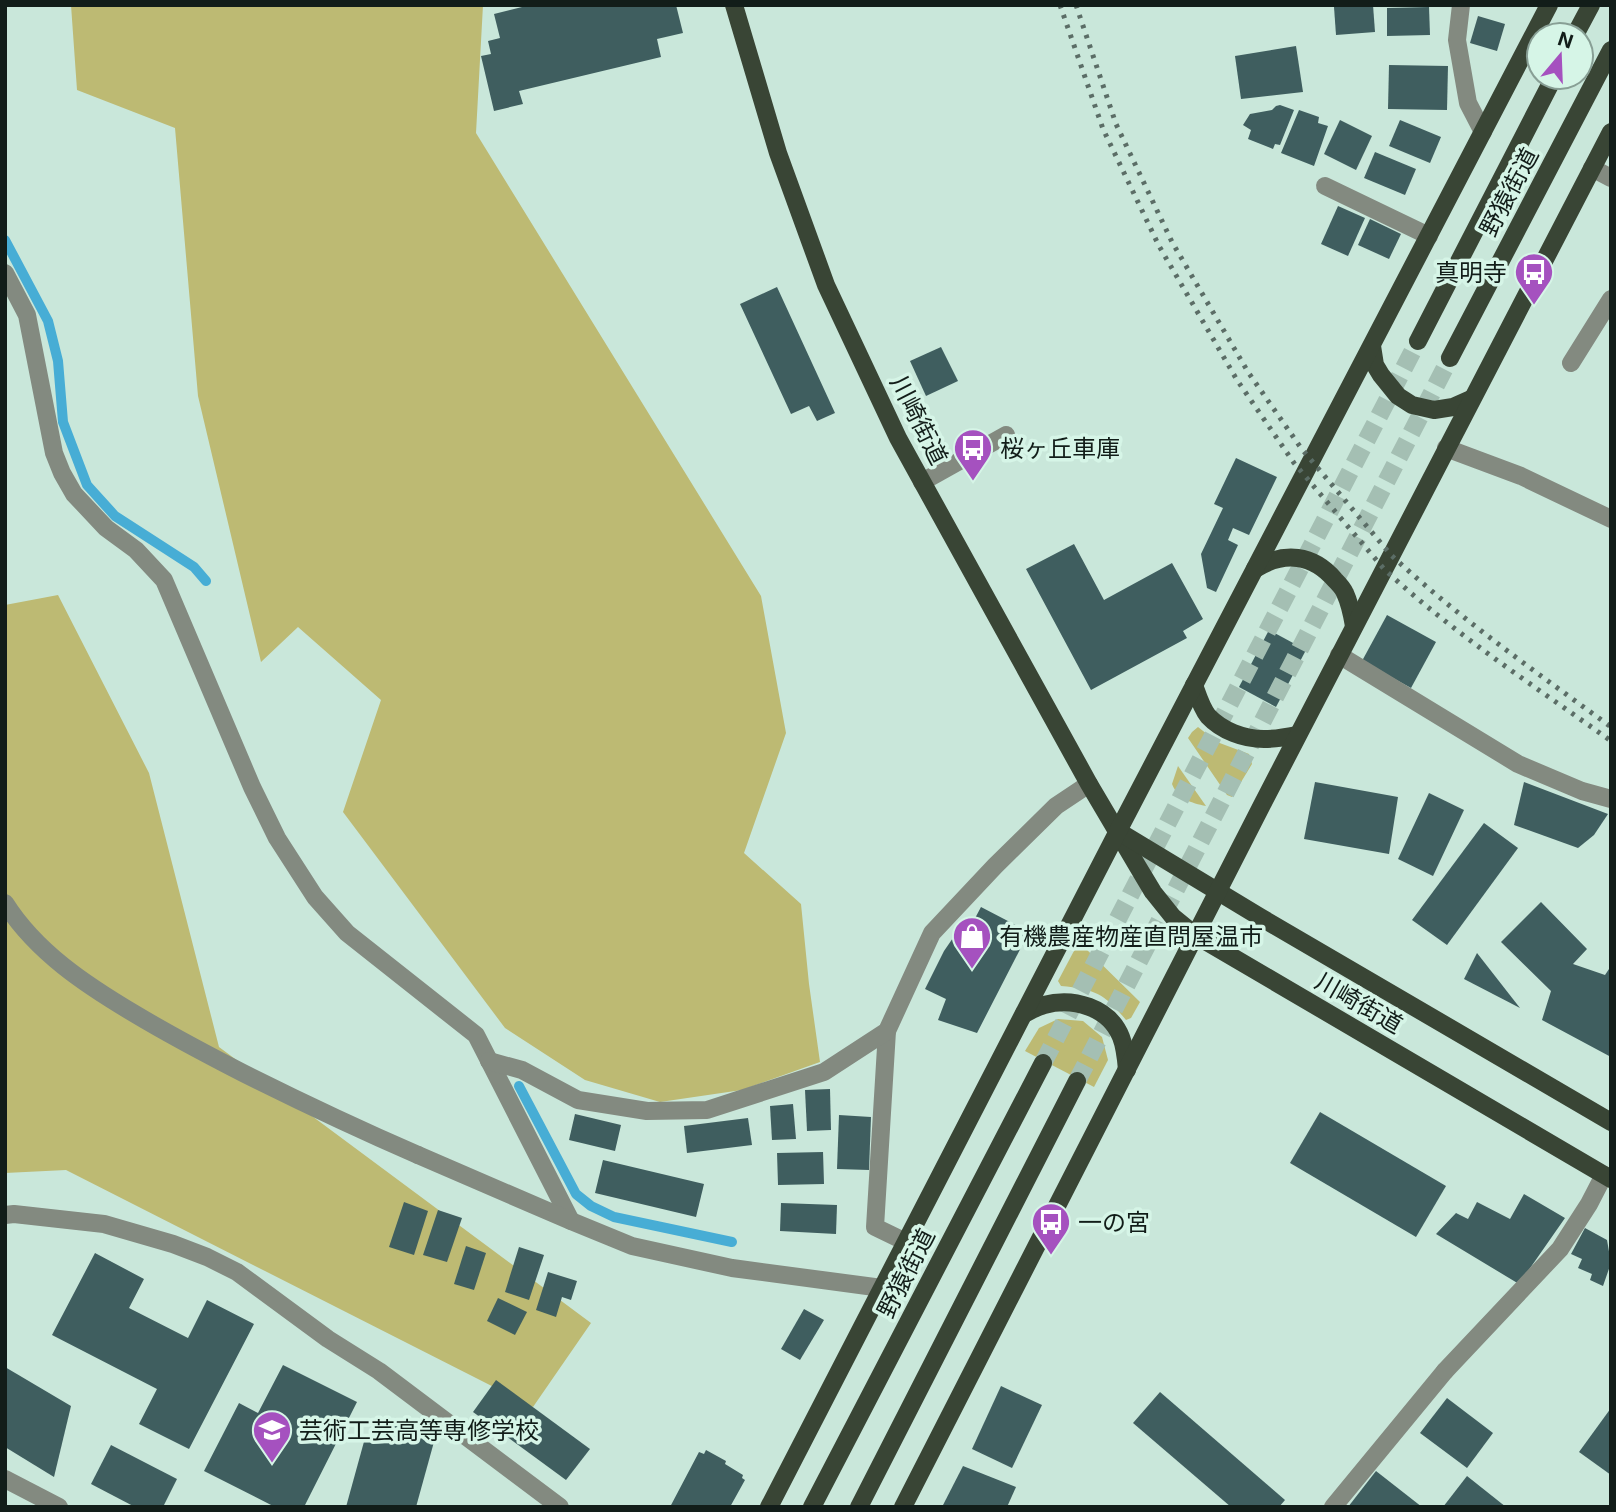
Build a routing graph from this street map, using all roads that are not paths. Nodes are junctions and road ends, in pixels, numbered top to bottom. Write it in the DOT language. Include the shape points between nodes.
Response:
graph roads {
  1 [pos="734,5"];
  2 [pos="1461,5"];
  3 [pos="1549,5"];
  4 [pos="1591,5"];
  5 [pos="1582,21"];
  6 [pos="1611,50"];
  7 [pos="1547,91"];
  8 [pos="1483,132"];
  9 [pos="1611,132"];
  10 [pos="1592,168"];
  11 [pos="1611,178"];
  12 [pos="1325,186"];
  13 [pos="1429,236"];
  14 [pos="5,273"];
  15 [pos="1611,299"];
  16 [pos="1419,341"];
  17 [pos="1372,346"];
  18 [pos="1450,358"];
  19 [pos="1571,363"];
  20 [pos="1471,399"];
  21 [pos="1006,435"];
  22 [pos="1446,448"];
  23 [pos="922,482"];
  24 [pos="1611,519"];
  25 [pos="1255,569"];
  26 [pos="1354,626"];
  27 [pos="1339,655"];
  28 [pos="1195,685"];
  29 [pos="1297,735"];
  30 [pos="1089,784"];
  31 [pos="1611,799"];
  32 [pos="1118,831"];
  33 [pos="1217,892"];
  34 [pos="5,903"];
  35 [pos="1195,935"];
  36 [pos="1024,1014"];
  37 [pos="887,1031"];
  38 [pos="489,1061"];
  39 [pos="1042,1063"];
  40 [pos="1127,1069"];
  41 [pos="1077,1081"];
  42 [pos="1611,1122"];
  43 [pos="1607,1177"];
  44 [pos="5,1215"];
  45 [pos="571,1221"];
  46 [pos="906,1242"];
  47 [pos="882,1288"];
  48 [pos="5,1479"];
  49 [pos="59,1507"];
  50 [pos="560,1507"];
  51 [pos="769,1507"];
  52 [pos="813,1507"];
  53 [pos="859,1507"];
  54 [pos="903,1507"];
  55 [pos="1333,1507"];
  1 -- 23 [label="main road, 川崎街道" via="778,152 826,285"];
  2 -- 8 [label="street" via="1457,40 1468,103"];
  3 -- 8 [label="main road"];
  4 -- 5 [label="main road"];
  6 -- 18 [label="main road, 野猿街道"];
  7 -- 16 [label="main road, 野猿街道"];
  8 -- 13 [label="main road"];
  9 -- 10 [label="main road"];
  10 -- 11 [label="street"];
  10 -- 20 [label="main road"];
  12 -- 13 [label="street"];
  13 -- 17 [label="main road"];
  14 -- 38 [label="street" via="27,315 62,473 106,528 136,550 164,580 277,838 316,897 347,933 476,1035"];
  15 -- 19 [label="street"];
  17 -- 20 [label="main road" via="1381,375 1412,405 1434,410"];
  17 -- 25 [label="main road"];
  20 -- 22 [label="main road"];
  21 -- 23 [label="street"];
  22 -- 24 [label="street" via="1521,476"];
  22 -- 26 [label="main road"];
  23 -- 30 [label="main road, 川崎街道"];
  25 -- 26 [label="main road" via="1297,556 1315,563 1344,591"];
  25 -- 28 [label="main road"];
  26 -- 27 [label="main road"];
  27 -- 29 [label="main road"];
  27 -- 31 [label="street" via="1518,764"];
  28 -- 29 [label="main road" via="1209,716 1233,733 1265,739"];
  28 -- 32 [label="main road"];
  29 -- 33 [label="main road"];
  30 -- 32 [label="main road, 川崎街道"];
  30 -- 37 [label="street" via="1056,806 932,933"];
  32 -- 33 [label="main road, 川崎街道"];
  32 -- 35 [label="main road, 川崎街道" via="1153,892"];
  32 -- 36 [label="main road"];
  33 -- 35 [label="main road"];
  33 -- 42 [label="main road, 川崎街道"];
  34 -- 45 [label="street" via="48,953 91,988 186,1044 333,1118"];
  35 -- 40 [label="main road"];
  35 -- 43 [label="main road, 川崎街道"];
  36 -- 40 [label="main road" via="1061,1003 1093,1008 1120,1034"];
  36 -- 46 [label="main road"];
  37 -- 38 [label="street" via="824,1072 707,1110 647,1111 578,1100 522,1070"];
  37 -- 46 [label="street" via="875,1227"];
  38 -- 45 [label="street"];
  39 -- 52 [label="main road, 野猿街道"];
  40 -- 54 [label="main road"];
  41 -- 53 [label="main road"];
  43 -- 55 [label="street" via="1560,1249 1444,1371"];
  44 -- 50 [label="street" via="104,1224 173,1244 237,1272"];
  45 -- 47 [label="street" via="632,1246 732,1268"];
  46 -- 47 [label="main road"];
  47 -- 51 [label="main road"];
  48 -- 49 [label="street"];
}
